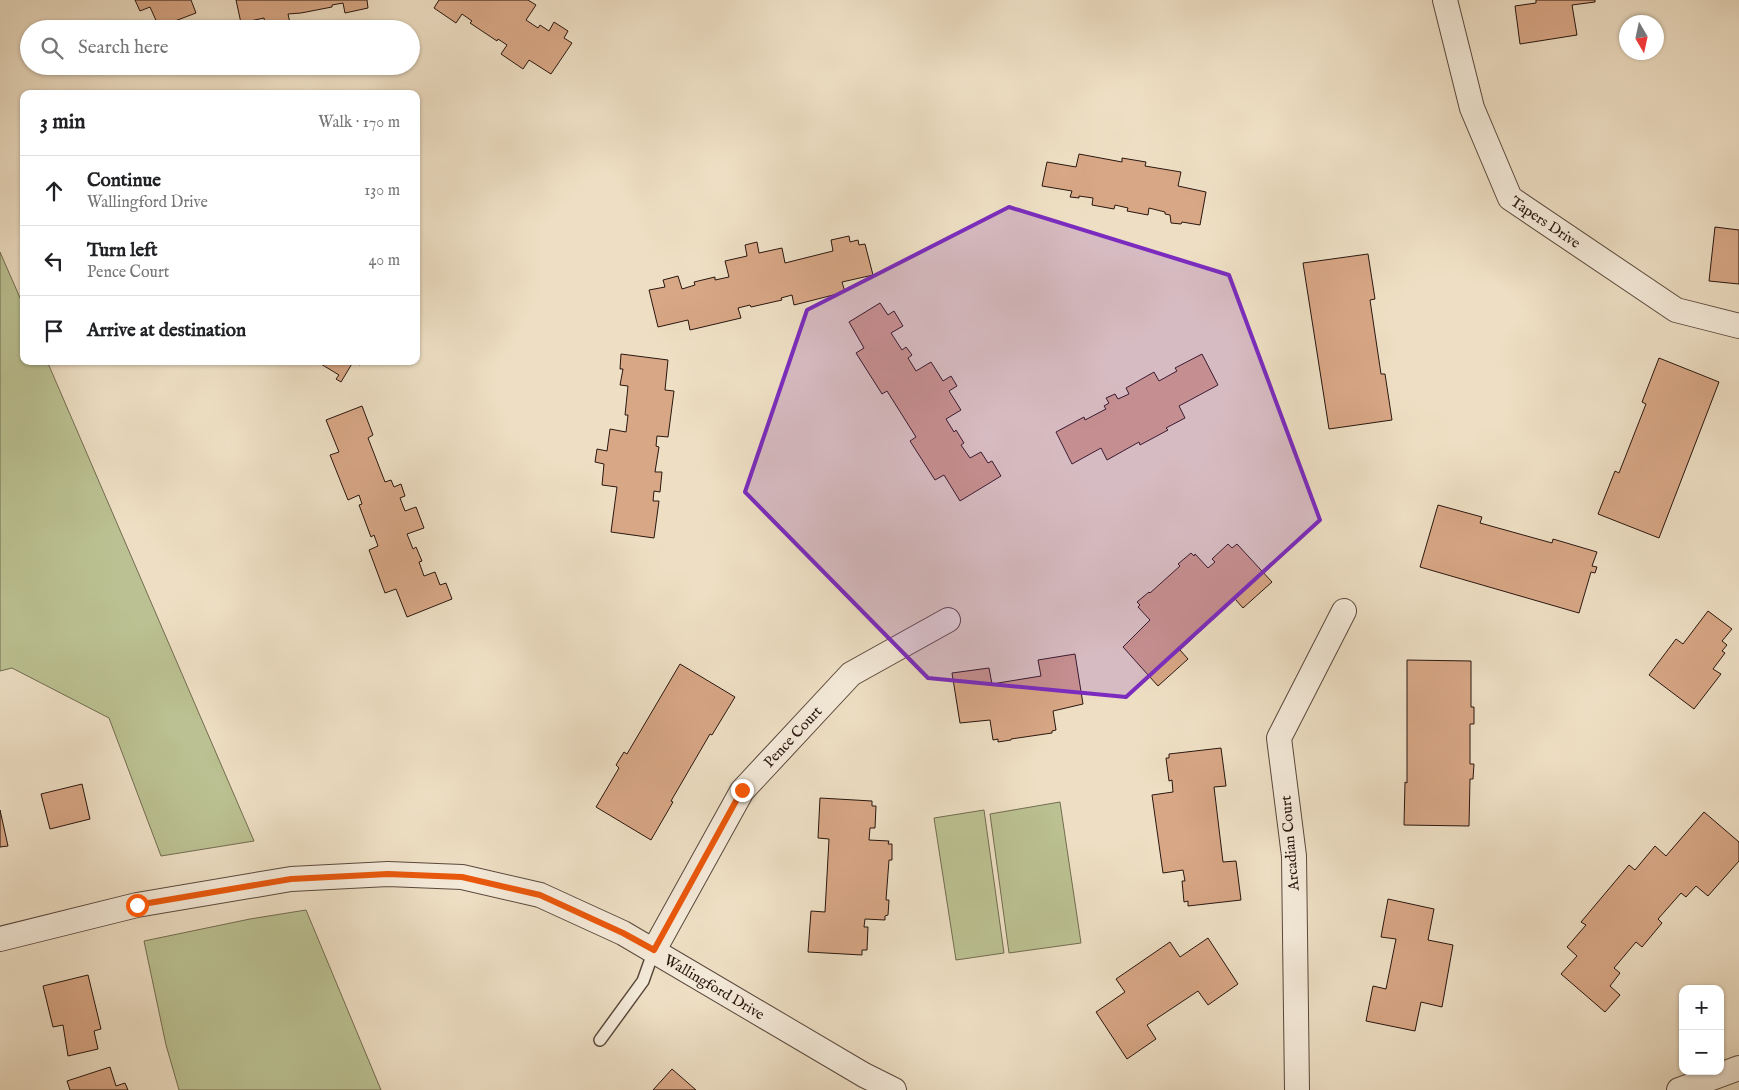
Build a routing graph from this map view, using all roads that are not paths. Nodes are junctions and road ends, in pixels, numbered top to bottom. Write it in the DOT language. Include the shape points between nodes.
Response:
graph roads {
  1 [pos="1445,0"];
  2 [pos="1739,326"];
  3 [pos="1344,611"];
  4 [pos="948,620"];
  5 [pos="0,940"];
  6 [pos="654,950"];
  7 [pos="600,1040"];
  8 [pos="1739,1068"];
  9 [pos="887,1088"];
  10 [pos="1297,1090"];
  11 [pos="1679,1090"];
  1 -- 2 [label="street, Tapers Drive" via="1472,108 1510,198 1676,310"];
  3 -- 10 [label="street, Arcadian Court" via="1279,738 1294,856"];
  4 -- 6 [label="street, Pence Court" via="850,674 742,790"];
  5 -- 6 [label="street, Wallingford Drive" via="137,905 291,879 388,874 462,877 540,895"];
  6 -- 7 [label="lane" via="643,981"];
  6 -- 9 [label="street, Wallingford Drive"];
  8 -- 11 [label="street"];
}
